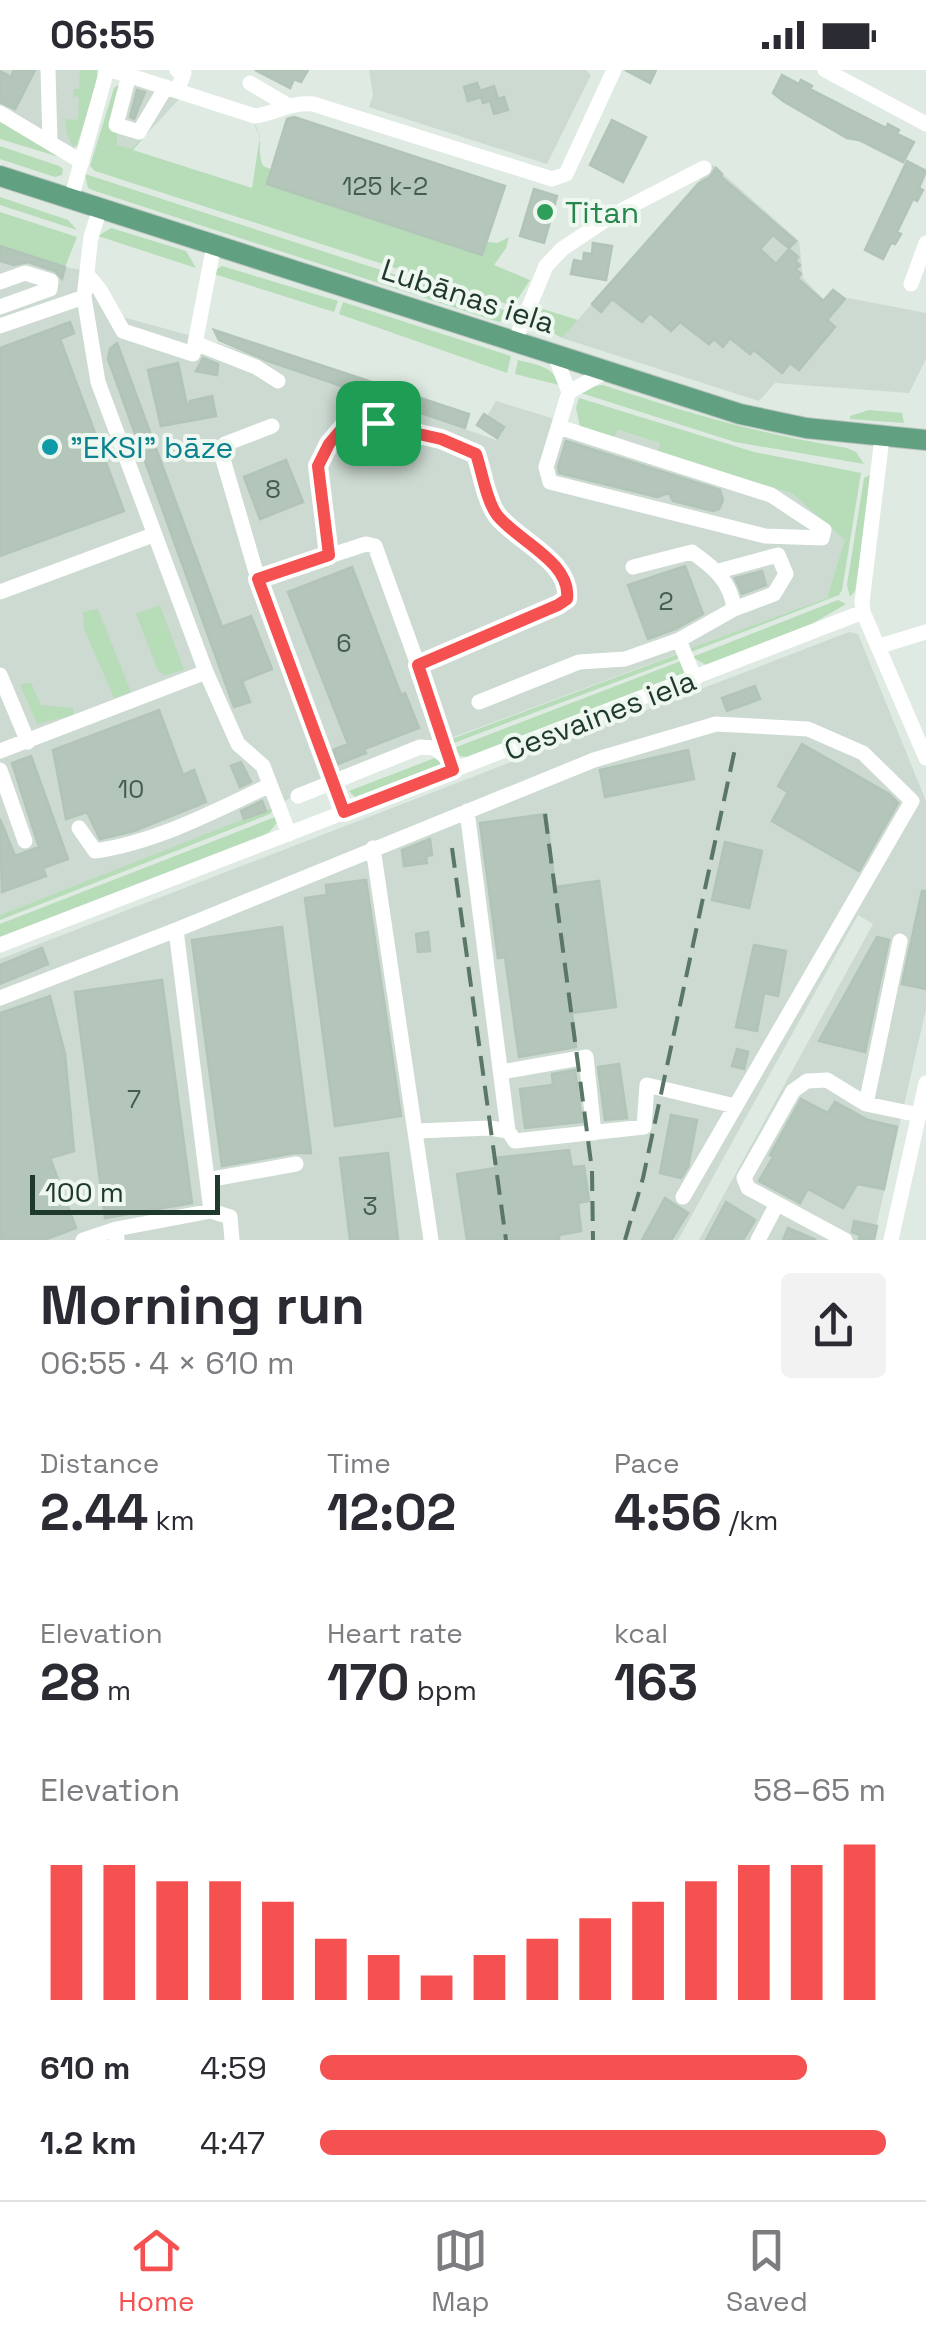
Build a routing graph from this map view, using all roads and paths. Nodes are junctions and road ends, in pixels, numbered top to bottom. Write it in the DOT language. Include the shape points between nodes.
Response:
graph roads {
  1 [pos="48,70"];
  2 [pos="110,70"];
  3 [pos="177,70"];
  4 [pos="614,70"];
  5 [pos="824,70"];
  6 [pos="129,76"];
  7 [pos="250,83"];
  8 [pos="172,89"];
  9 [pos="288,105"];
  10 [pos="0,114"];
  11 [pos="926,124"];
  12 [pos="50,141"];
  13 [pos="82,162"];
  14 [pos="704,168"];
  15 [pos="0,176"];
  16 [pos="70,199"];
  17 [pos="100,208"];
  18 [pos="926,244"];
  19 [pos="214,245"];
  20 [pos="0,268"];
  21 [pos="20,274"];
  22 [pos="87,274"];
  23 [pos="0,282"];
  24 [pos="910,284"];
  25 [pos="84,297"];
  26 [pos="1,317"];
  27 [pos="514,342"];
  28 [pos="195,343"];
  29 [pos="554,356"];
  30 [pos="605,372"];
  31 [pos="278,382"];
  32 [pos="570,392"];
  33 [pos="272,426"];
  34 [pos="559,428"];
  35 [pos="882,438"];
  36 [pos="926,440"];
  37 [pos="153,535"];
  38 [pos="329,555"];
  39 [pos="633,567"];
  40 [pos="719,571"];
  41 [pos="258,579"];
  42 [pos="0,592"];
  43 [pos="734,609"];
  44 [pos="864,612"];
  45 [pos="926,632"];
  46 [pos="679,640"];
  47 [pos="880,646"];
  48 [pos="418,665"];
  49 [pos="206,672"];
  50 [pos="0,675"];
  51 [pos="696,678"];
  52 [pos="478,702"];
  53 [pos="28,742"];
  54 [pos="0,751"];
  55 [pos="926,758"];
  56 [pos="451,765"];
  57 [pos="0,770"];
  58 [pos="331,778"];
  59 [pos="270,785"];
  60 [pos="3,788"];
  61 [pos="298,796"];
  62 [pos="466,810"];
  63 [pos="344,812"];
  64 [pos="78,828"];
  65 [pos="290,834"];
  66 [pos="25,841"];
  67 [pos="373,848"];
  68 [pos="176,930"];
  69 [pos="900,941"];
  70 [pos="0,946"];
  71 [pos="0,998"];
  72 [pos="501,1072"];
  73 [pos="926,1083"];
  74 [pos="866,1104"];
  75 [pos="735,1106"];
  76 [pos="919,1115"];
  77 [pos="417,1132"];
  78 [pos="508,1132"];
  79 [pos="594,1133"];
  80 [pos="296,1164"];
  81 [pos="208,1180"];
  82 [pos="683,1197"];
  83 [pos="777,1204"];
  84 [pos="211,1210"];
  85 [pos="117,1234"];
  86 [pos="83,1240"];
  87 [pos="232,1240"];
  88 [pos="431,1240"];
  89 [pos="758,1240"];
  90 [pos="845,1240"];
  91 [pos="891,1240"];
  1 -- 12 [label="street"];
  2 -- 6 [label="street"];
  2 -- 13 [label="street"];
  3 -- 8 [label="street" via="184,73"];
  4 -- 9 [label="street" via="566,174 552,179 312,104"];
  5 -- 11 [label="street"];
  6 -- 8 [label="street"];
  6 -- 8 [label="street" via="116,125 139,132"];
  7 -- 9 [label="street"];
  8 -- 9 [label="street" via="255,116"];
  10 -- 12 [label="street"];
  12 -- 13 [label="street"];
  13 -- 16 [label="street"];
  14 -- 27 [label="street" via="562,250 546,266"];
  15 -- 16 [label="main road, Lubānas iela"];
  16 -- 17 [label="main road, Lubānas iela"];
  17 -- 19 [label="main road, Lubānas iela"];
  17 -- 22 [label="street"];
  18 -- 24 [label="street"];
  19 -- 27 [label="main road, Lubānas iela"];
  19 -- 28 [label="street"];
  20 -- 21 [label="street"];
  21 -- 23 [label="street"];
  21 -- 26 [label="street" via="50,281 50,288"];
  22 -- 25 [label="street"];
  22 -- 28 [label="street" via="123,331 193,354"];
  25 -- 26 [label="street"];
  25 -- 37 [label="street" via="98,382"];
  27 -- 29 [label="main road, Lubānas iela"];
  28 -- 31 [label="street" via="256,366"];
  29 -- 30 [label="main road, Lubānas iela"];
  29 -- 32 [label="street"];
  30 -- 32 [label="street"];
  30 -- 35 [label="main road, Lubānas iela" via="740,414"];
  32 -- 34 [label="street"];
  33 -- 41 [label="street" via="220,449"];
  34 -- 34 [label="street" via="546,467 550,482 765,536 822,538 824,530 771,495"];
  35 -- 36 [label="main road, Lubānas iela"];
  35 -- 44 [label="street"];
  37 -- 42 [label="street"];
  37 -- 49 [label="street"];
  38 -- 41 [label="street"];
  38 -- 48 [label="street" via="375,546"];
  38 -- 48 [label="street" via="318,466 345,425 378,423 476,454 496,514 564,577 567,599"];
  39 -- 40 [label="street" via="692,552"];
  40 -- 43 [label="street"];
  40 -- 43 [label="street" via="778,555 786,574 774,594"];
  41 -- 58 [label="street"];
  43 -- 46 [label="street"];
  44 -- 47 [label="street"];
  44 -- 51 [label="street, Cesvaines iela"];
  45 -- 47 [label="street"];
  46 -- 51 [label="street"];
  46 -- 52 [label="street" via="625,659 579,662"];
  47 -- 55 [label="street"];
  48 -- 56 [label="street"];
  49 -- 53 [label="street"];
  49 -- 59 [label="street" via="238,744 263,766"];
  50 -- 53 [label="street"];
  51 -- 56 [label="street, Cesvaines iela"];
  53 -- 54 [label="street"];
  56 -- 58 [label="street" via="427,746"];
  56 -- 63 [label="street, Cesvaines iela"];
  57 -- 60 [label="street"];
  58 -- 61 [label="street"];
  58 -- 63 [label="street"];
  59 -- 64 [label="street" via="126,846 94,851"];
  59 -- 65 [label="street"];
  60 -- 66 [label="street"];
  62 -- 67 [label="street"];
  62 -- 72 [label="street"];
  62 -- 75 [label="street" via="594,760 716,724 808,729 863,753 912,800"];
  63 -- 65 [label="street, Cesvaines iela"];
  65 -- 70 [label="street, Cesvaines iela"];
  67 -- 68 [label="street"];
  67 -- 77 [label="street"];
  68 -- 71 [label="street"];
  68 -- 81 [label="street"];
  69 -- 74 [label="street"];
  72 -- 78 [label="street"];
  72 -- 79 [label="street" via="586,1057"];
  73 -- 76 [label="street"];
  74 -- 76 [label="street"];
  74 -- 83 [label="street" via="826,1080 808,1081 793,1092 744,1178 748,1188"];
  75 -- 79 [label="street" via="648,1085 644,1127"];
  75 -- 82 [label="street"];
  76 -- 91 [label="street"];
  77 -- 78 [label="street"];
  77 -- 88 [label="street"];
  78 -- 79 [label="street" via="515,1140"];
  80 -- 81 [label="street"];
  81 -- 84 [label="street"];
  83 -- 89 [label="street"];
  83 -- 90 [label="street"];
  84 -- 85 [label="street"];
  84 -- 87 [label="street" via="230,1218"];
  85 -- 86 [label="street"];
}
